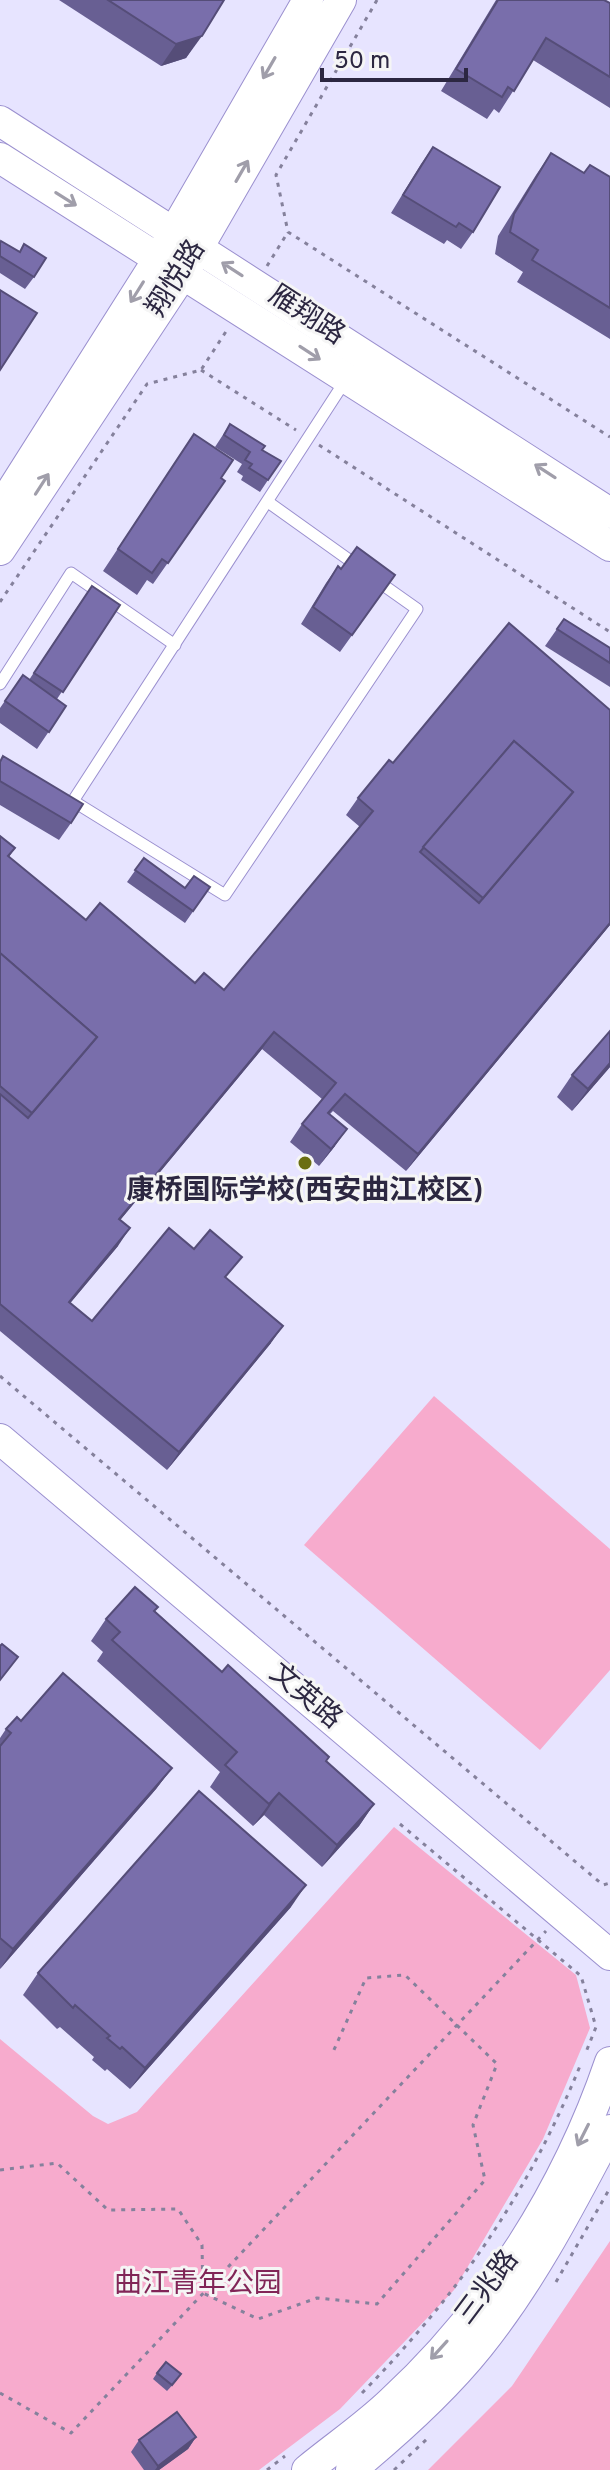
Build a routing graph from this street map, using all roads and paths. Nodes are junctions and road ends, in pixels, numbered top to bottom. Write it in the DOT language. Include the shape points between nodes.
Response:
graph roads {
  1 [pos="308,0"];
  2 [pos="341,0"];
  3 [pos="377,0"];
  4 [pos="0,121"];
  5 [pos="0,158"];
  6 [pos="179,252"];
  7 [pos="347,377"];
  8 [pos="610,437"];
  9 [pos="310,439"];
  10 [pos="268,502"];
  11 [pos="0,509"];
  12 [pos="610,513"];
  13 [pos="610,546"];
  14 [pos="0,550"];
  15 [pos="0,602"];
  16 [pos="610,632"];
  17 [pos="175,645"];
  18 [pos="0,684"];
  19 [pos="61,793"];
  20 [pos="73,801"];
  21 [pos="0,1376"];
  22 [pos="0,1416"];
  23 [pos="0,1439"];
  24 [pos="400,1824"];
  25 [pos="610,1883"];
  26 [pos="562,1914"];
  27 [pos="610,1931"];
  28 [pos="538,1939"];
  29 [pos="610,1955"];
  30 [pos="458,2025"];
  31 [pos="333,2052"];
  32 [pos="610,2062"];
  33 [pos="610,2130"];
  34 [pos="0,2170"];
  35 [pos="203,2293"];
  36 [pos="0,2393"];
  37 [pos="355,2401"];
  38 [pos="298,2462"];
  39 [pos="267,2470"];
  40 [pos="351,2470"];
  1 -- 6 [label="street, 翔悦路, one-way"];
  6 -- 2 [label="street, 翔悦路, one-way"];
  3 -- 8 [label="path" via="276,175 288,232"];
  4 -- 6 [label="street, 雁翔路"];
  5 -- 6 [label="street, 雁翔路, one-way"];
  6 -- 7 [label="street, 雁翔路, one-way"];
  6 -- 11 [label="street, 翔悦路, one-way"];
  12 -- 6 [label="street, 雁翔路, one-way"];
  14 -- 6 [label="street, 翔悦路, one-way"];
  7 -- 9 [label="lane"];
  7 -- 13 [label="street, 雁翔路"];
  9 -- 10 [label="lane"];
  9 -- 15 [label="path" via="201,370 147,384"];
  9 -- 16 [label="path"];
  10 -- 17 [label="lane"];
  10 -- 20 [label="lane" via="417,609 225,895"];
  17 -- 18 [label="lane" via="71,573"];
  17 -- 20 [label="lane"];
  19 -- 20 [label="lane"];
  21 -- 25 [label="path" via="603,1885"];
  22 -- 27 [label="street, 文英路"];
  23 -- 26 [label="street, 文英路"];
  24 -- 28 [label="path"];
  26 -- 28 [label="path"];
  26 -- 29 [label="street, 文英路"];
  28 -- 30 [label="path"];
  28 -- 37 [label="path" via="581,1976 596,2027 555,2127 474,2265 413,2341"];
  30 -- 31 [label="path" via="405,1975 366,1978"];
  30 -- 35 [label="path"];
  30 -- 35 [label="path" via="497,2064 473,2125 485,2180 377,2304 317,2298 258,2319"];
  32 -- 38 [label="street, 三兆路, one-way" via="588,2125 536,2223 470,2317 393,2401"];
  33 -- 40 [label="street, 三兆路" via="529,2276 478,2347"];
  34 -- 35 [label="path" via="57,2163 108,2210 178,2209 202,2245"];
  35 -- 36 [label="path" via="71,2433"];
  38 -- 39 [label="path"];
}
